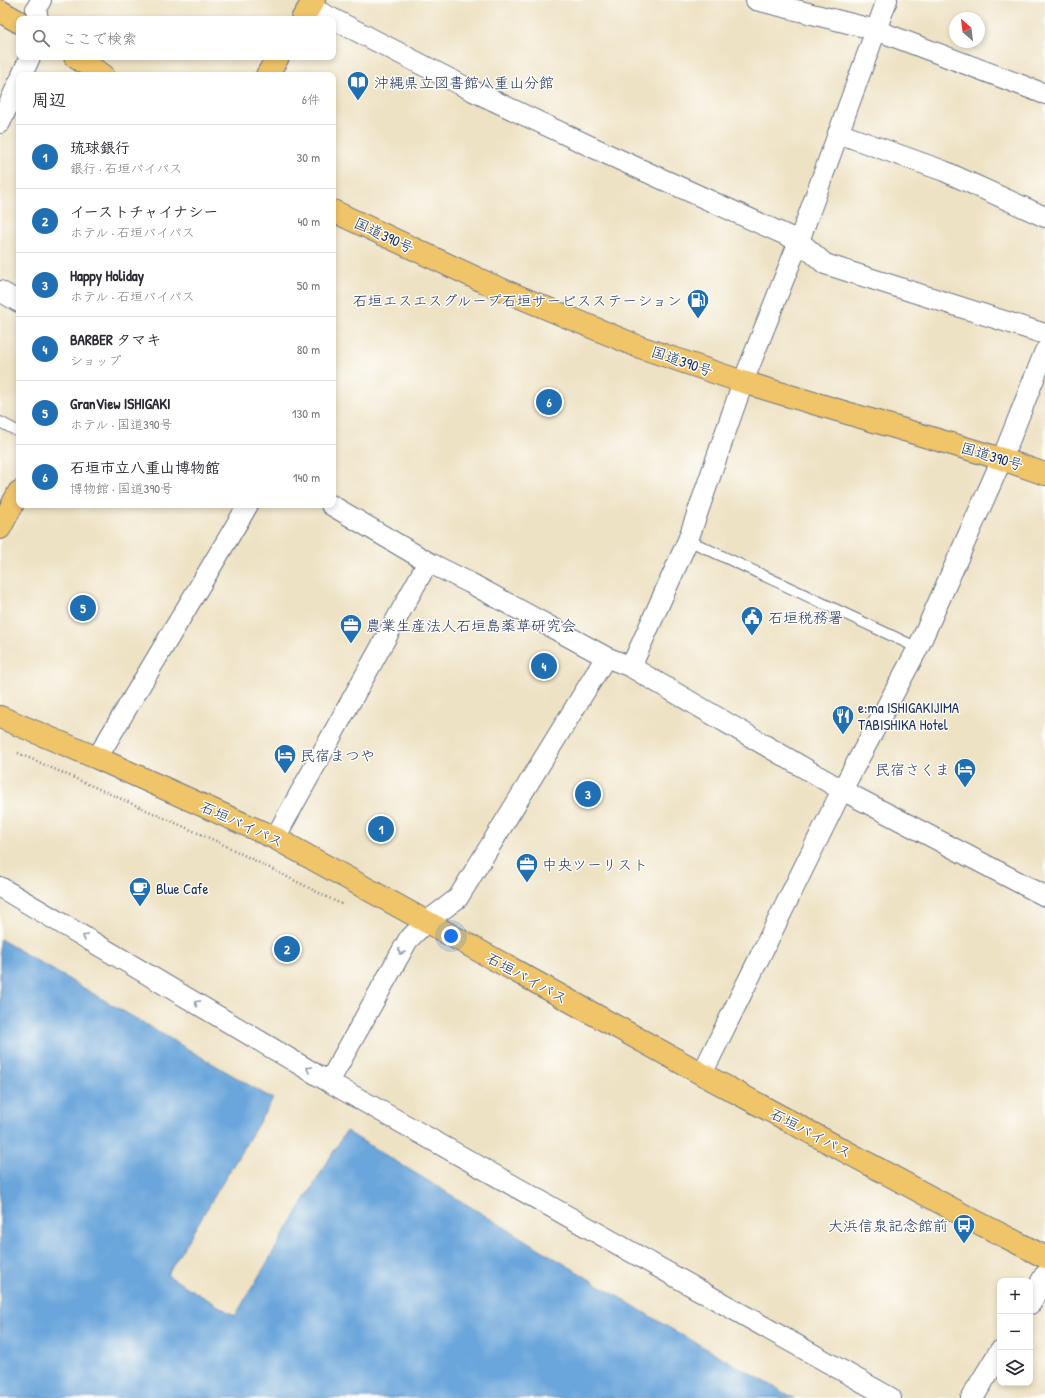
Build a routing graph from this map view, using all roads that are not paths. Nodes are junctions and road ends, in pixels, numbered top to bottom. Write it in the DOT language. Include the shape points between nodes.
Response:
graph roads {
  1 [pos="41,0"];
  2 [pos="756,0"];
  3 [pos="887,0"];
  4 [pos="309,9"];
  5 [pos="0,11"];
  6 [pos="37,16"];
  7 [pos="323,16"];
  8 [pos="16,20"];
  9 [pos="336,22"];
  10 [pos="876,30"];
  11 [pos="29,60"];
  12 [pos="80,60"];
  13 [pos="276,60"];
  14 [pos="23,72"];
  15 [pos="99,72"];
  16 [pos="269,72"];
  17 [pos="16,88"];
  18 [pos="1045,94"];
  19 [pos="0,123"];
  20 [pos="838,133"];
  21 [pos="336,212"];
  22 [pos="1045,217"];
  23 [pos="800,241"];
  24 [pos="0,291"];
  25 [pos="16,300"];
  26 [pos="1045,334"];
  27 [pos="1045,351"];
  28 [pos="743,382"];
  29 [pos="0,422"];
  30 [pos="16,430"];
  31 [pos="1002,459"];
  32 [pos="1045,474"];
  33 [pos="16,498"];
  34 [pos="336,507"];
  35 [pos="246,508"];
  36 [pos="0,528"];
  37 [pos="688,540"];
  38 [pos="428,562"];
  39 [pos="918,648"];
  40 [pos="606,657"];
  41 [pos="631,667"];
  42 [pos="1,716"];
  43 [pos="97,758"];
  44 [pos="842,790"];
  45 [pos="275,838"];
  46 [pos="0,887"];
  47 [pos="1045,896"];
  48 [pos="426,922"];
  49 [pos="702,1074"];
  50 [pos="329,1082"];
  51 [pos="1045,1256"];
  52 [pos="1045,1276"];
  53 [pos="1033,1298"];
  54 [pos="997,1357"];
  55 [pos="892,1398"];
  56 [pos="972,1398"];
  1 -- 6 [label="street" via="36,9"];
  2 -- 10 [label="street"];
  3 -- 10 [label="street"];
  4 -- 7 [label="street"];
  5 -- 8 [label="main road"];
  9 -- 23 [label="street" via="609,156"];
  10 -- 18 [label="street"];
  10 -- 20 [label="street"];
  11 -- 14 [label="street"];
  12 -- 15 [label="main road"];
  13 -- 16 [label="main road"];
  17 -- 19 [label="street"];
  20 -- 22 [label="street" via="944,171"];
  20 -- 23 [label="street"];
  21 -- 28 [label="main road, 国道390号" via="491,285 636,346"];
  23 -- 26 [label="street" via="825,264"];
  23 -- 28 [label="street"];
  24 -- 25 [label="street"];
  27 -- 31 [label="street"];
  28 -- 31 [label="main road, 国道390号"];
  28 -- 37 [label="street"];
  29 -- 30 [label="lane"];
  31 -- 32 [label="main road, 国道390号"];
  31 -- 39 [label="street"];
  33 -- 36 [label="main road"];
  34 -- 38 [label="street"];
  35 -- 43 [label="street"];
  37 -- 39 [label="lane"];
  37 -- 41 [label="street"];
  38 -- 40 [label="street"];
  38 -- 45 [label="street"];
  39 -- 44 [label="street"];
  40 -- 41 [label="street"];
  40 -- 48 [label="street" via="458,898"];
  41 -- 44 [label="street"];
  42 -- 43 [label="main road, 石垣バイパス"];
  43 -- 45 [label="main road, 石垣バイパス"];
  44 -- 47 [label="street"];
  44 -- 49 [label="street"];
  45 -- 48 [label="main road, 石垣バイパス"];
  50 -- 46 [label="street, one-way"];
  48 -- 49 [label="main road, 石垣バイパス"];
  48 -- 50 [label="street, one-way" via="408,940"];
  49 -- 51 [label="main road, 石垣バイパス" via="971,1219"];
  50 -- 55 [label="street"];
  52 -- 53 [label="street"];
  54 -- 56 [label="street"];
}
